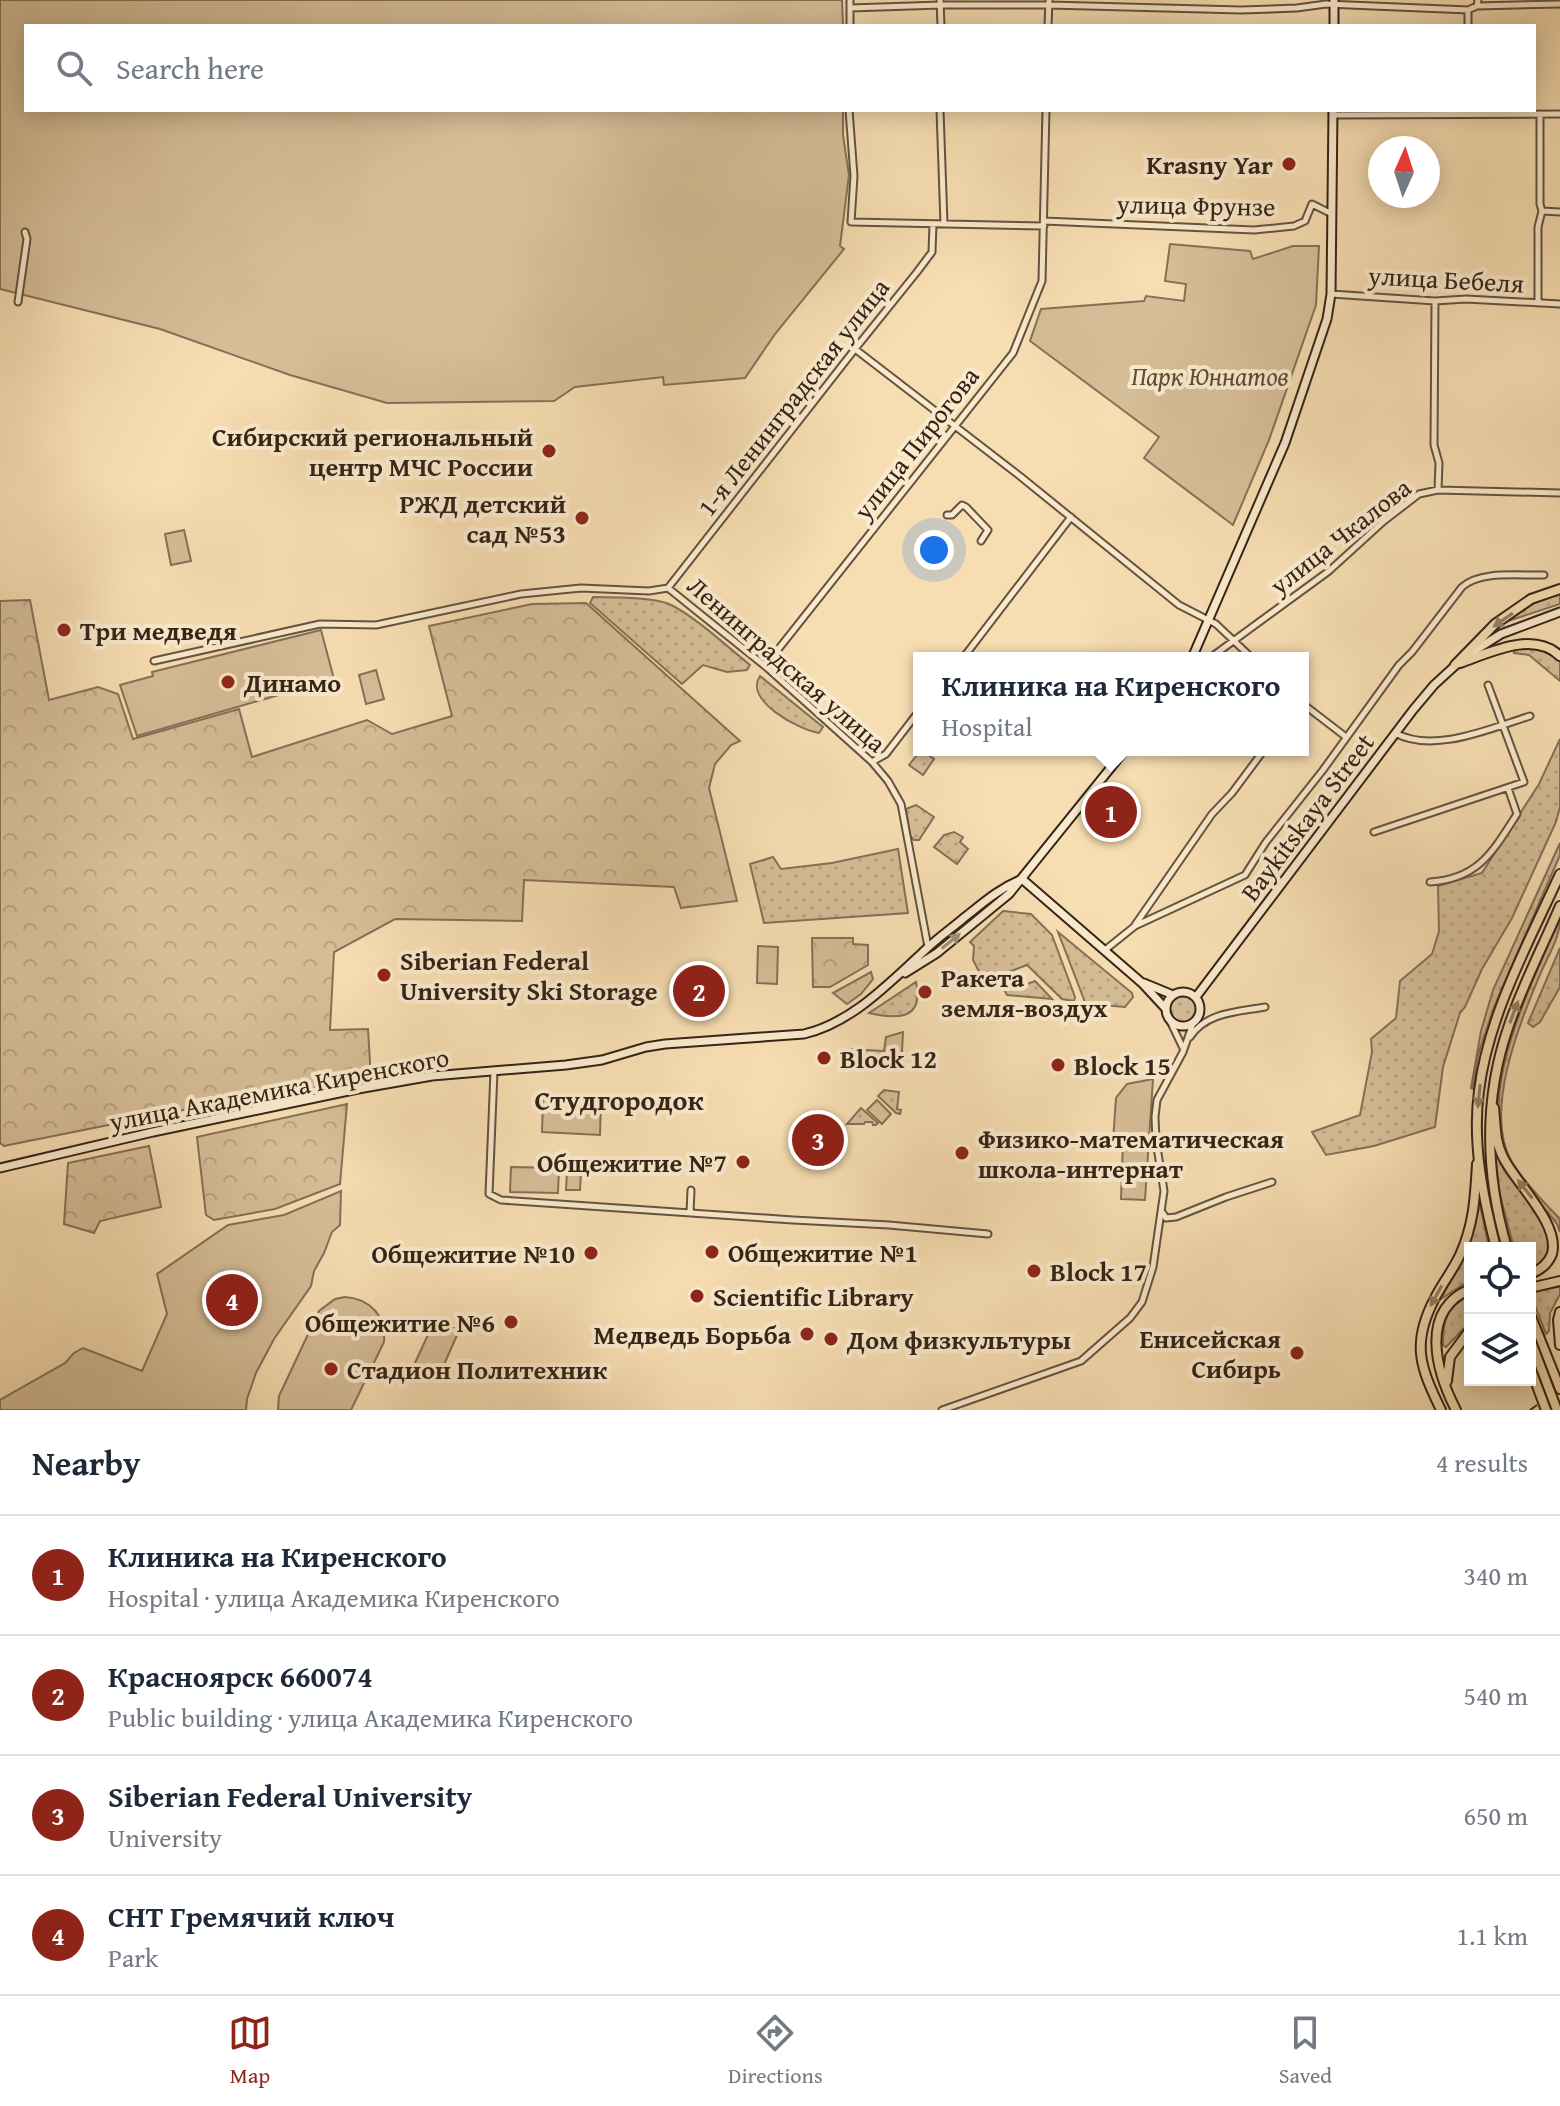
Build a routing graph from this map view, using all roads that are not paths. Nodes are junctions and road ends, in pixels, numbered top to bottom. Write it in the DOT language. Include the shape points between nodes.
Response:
graph roads {
  1 [pos="850,0"];
  2 [pos="1195,0"];
  3 [pos="1334,2"];
  4 [pos="941,3"];
  5 [pos="1049,3"];
  6 [pos="1477,3"];
  7 [pos="1120,4"];
  8 [pos="1560,4"];
  9 [pos="850,8"];
  10 [pos="1197,10"];
  11 [pos="1468,10"];
  12 [pos="850,24"];
  13 [pos="941,24"];
  14 [pos="1048,24"];
  15 [pos="1334,24"];
  16 [pos="1468,24"];
  17 [pos="849,112"];
  18 [pos="940,112"];
  19 [pos="1046,112"];
  20 [pos="1333,112"];
  21 [pos="1470,112"];
  22 [pos="1540,114"];
  23 [pos="1560,114"];
  24 [pos="1542,211"];
  25 [pos="1560,212"];
  26 [pos="1332,214"];
  27 [pos="1044,223"];
  28 [pos="933,224"];
  29 [pos="944,224"];
  30 [pos="25,232"];
  31 [pos="1331,294"];
  32 [pos="1435,301"];
  33 [pos="18,302"];
  34 [pos="1538,303"];
  35 [pos="1560,304"];
  36 [pos="855,349"];
  37 [pos="955,426"];
  38 [pos="1438,490"];
  39 [pos="1560,493"];
  40 [pos="947,515"];
  41 [pos="1071,517"];
  42 [pos="981,541"];
  43 [pos="1544,575"];
  44 [pos="668,588"];
  45 [pos="1560,589"];
  46 [pos="1560,612"];
  47 [pos="1208,620"];
  48 [pos="1233,640"];
  49 [pos="968,652"];
  50 [pos="1195,652"];
  51 [pos="1218,652"];
  52 [pos="1246,652"];
  53 [pos="1560,656"];
  54 [pos="154,661"];
  55 [pos="1455,665"];
  56 [pos="765,666"];
  57 [pos="1488,685"];
  58 [pos="1309,709"];
  59 [pos="1530,716"];
  60 [pos="913,719"];
  61 [pos="1502,725"];
  62 [pos="1395,733"];
  63 [pos="1346,737"];
  64 [pos="1120,756"];
  65 [pos="1260,756"];
  66 [pos="872,762"];
  67 [pos="1508,788"];
  68 [pos="1374,832"];
  69 [pos="1560,874"];
  70 [pos="1022,879"];
  71 [pos="1430,882"];
  72 [pos="1560,906"];
  73 [pos="1135,926"];
  74 [pos="928,947"];
  75 [pos="1105,950"];
  76 [pos="1142,983"];
  77 [pos="886,985"];
  78 [pos="1173,995"];
  79 [pos="1196,997"];
  80 [pos="1265,1007"];
  81 [pos="1166,1009"];
  82 [pos="1170,1021"];
  83 [pos="1193,1023"];
  84 [pos="1184,1049"];
  85 [pos="494,1071"];
  86 [pos="1493,1087"];
  87 [pos="1478,1143"];
  88 [pos="0,1168"];
  89 [pos="1272,1182"];
  90 [pos="691,1190"];
  91 [pos="1161,1211"];
  92 [pos="690,1213"];
  93 [pos="988,1234"];
  94 [pos="1494,1242"];
  95 [pos="1505,1242"];
  96 [pos="1536,1270"];
  97 [pos="1560,1281"];
  98 [pos="1536,1287"];
  99 [pos="1464,1291"];
  100 [pos="1560,1312"];
  101 [pos="1536,1329"];
  102 [pos="1464,1342"];
  103 [pos="1560,1345"];
  104 [pos="1536,1355"];
  105 [pos="1536,1384"];
  106 [pos="1560,1389"];
  107 [pos="1447,1393"];
  108 [pos="942,1410"];
  109 [pos="1441,1410"];
  110 [pos="1456,1410"];
  111 [pos="1546,1410"];
  112 [pos="1557,1410"];
  1 -- 9 [label="street"];
  2 -- 10 [label="street"];
  3 -- 10 [label="street" via="1283,9"];
  3 -- 11 [label="street"];
  3 -- 15 [label="main road"];
  4 -- 5 [label="street"];
  4 -- 9 [label="street"];
  4 -- 13 [label="street"];
  5 -- 7 [label="street"];
  5 -- 14 [label="street"];
  6 -- 8 [label="street"];
  6 -- 11 [label="street"];
  7 -- 10 [label="street"];
  9 -- 12 [label="street"];
  11 -- 16 [label="street"];
  17 -- 28 [label="street, улица Фрунзе" via="851,222"];
  18 -- 29 [label="street"];
  19 -- 27 [label="street, улица Пирогова"];
  20 -- 21 [label="street"];
  20 -- 26 [label="main road"];
  21 -- 22 [label="street"];
  22 -- 23 [label="street"];
  22 -- 24 [label="street"];
  24 -- 25 [label="street"];
  24 -- 34 [label="street"];
  26 -- 27 [label="street, улица Фрунзе" via="1312,204 1305,221 1294,226 1254,230"];
  26 -- 31 [label="main road"];
  27 -- 29 [label="street, улица Фрунзе"];
  27 -- 37 [label="street, улица Пирогова" via="1042,281 1013,353"];
  28 -- 29 [label="street, улица Фрунзе"];
  28 -- 36 [label="street, 1-я Ленинградская улица" via="932,252"];
  30 -- 33 [label="street"];
  31 -- 32 [label="street, улица Бебеля"];
  31 -- 47 [label="main road" via="1285,443"];
  32 -- 34 [label="street, улица Бебеля"];
  32 -- 38 [label="street"];
  34 -- 35 [label="street, улица Бебеля"];
  36 -- 37 [label="street"];
  36 -- 44 [label="street, 1-я Ленинградская улица"];
  37 -- 41 [label="street"];
  37 -- 56 [label="street, улица Пирогова"];
  38 -- 39 [label="street, улица Чкалова"];
  38 -- 48 [label="street, улица Чкалова" via="1419,494 1329,571"];
  40 -- 42 [label="street" via="966,507 988,530"];
  41 -- 47 [label="street" via="1179,605"];
  41 -- 49 [label="street"];
  43 -- 63 [label="street" via="1470,580"];
  44 -- 54 [label="street, Ленинградская улица" via="521,594 376,625 320,624"];
  44 -- 56 [label="street, Ленинградская улица"];
  45 -- 55 [label="main road, one-way" via="1531,599 1495,624"];
  46 -- 55 [label="main road, Baykitskaya Street" via="1501,634"];
  47 -- 48 [label="street"];
  47 -- 50 [label="main road"];
  48 -- 51 [label="street, улица Чкалова"];
  48 -- 52 [label="street"];
  53 -- 55 [label="main road" via="1544,646 1514,645"];
  55 -- 62 [label="main road, Baykitskaya Street"];
  56 -- 66 [label="street, Ленинградская улица"];
  57 -- 61 [label="street"];
  58 -- 63 [label="street"];
  59 -- 61 [label="street"];
  60 -- 66 [label="street" via="886,754"];
  61 -- 62 [label="street" via="1437,740"];
  61 -- 67 [label="street" via="1524,782"];
  62 -- 79 [label="main road, Baykitskaya Street"];
  63 -- 73 [label="street" via="1245,875"];
  64 -- 70 [label="main road, улица Академика Киренского"];
  65 -- 73 [label="street" via="1212,814"];
  66 -- 74 [label="street, Ленинградская улица" via="901,804"];
  67 -- 68 [label="street"];
  67 -- 71 [label="street" via="1517,814 1491,855 1476,869"];
  69 -- 87 [label="main road, one-way" via="1488,1043 1479,1091"];
  70 -- 74 [label="main road, улица Академика Киренского" via="1002,887"];
  70 -- 75 [label="main road"];
  77 -- 70 [label="main road, улица Академика Киренского, one-way" via="937,953"];
  86 -- 72 [label="main road, one-way" via="1510,1022"];
  73 -- 75 [label="street"];
  74 -- 77 [label="main road, улица Академика Киренского"];
  75 -- 76 [label="main road"];
  76 -- 78 [label="main road"];
  76 -- 81 [label="main road"];
  77 -- 85 [label="main road, улица Академика Киренского" via="832,1025 804,1034 665,1044 602,1060"];
  78 -- 79 [label="main road"];
  78 -- 81 [label="main road"];
  79 -- 83 [label="main road" via="1200,1012"];
  80 -- 84 [label="street" via="1205,1021"];
  81 -- 82 [label="main road"];
  82 -- 83 [label="main road" via="1184,1027"];
  82 -- 84 [label="street"];
  83 -- 84 [label="street"];
  84 -- 91 [label="street" via="1157,1100"];
  85 -- 88 [label="main road, улица Академика Киренского" via="358,1089"];
  85 -- 92 [label="street" via="489,1194 501,1200"];
  86 -- 95 [label="main road" via="1491,1162"];
  96 -- 86 [label="main road, one-way" via="1551,1259 1555,1233 1499,1149"];
  87 -- 94 [label="main road"];
  87 -- 109 [label="main road, one-way" via="1472,1220 1421,1334 1419,1353"];
  89 -- 91 [label="street" via="1176,1217 1166,1218"];
  90 -- 92 [label="street"];
  91 -- 108 [label="street" via="1142,1302 1102,1344 1081,1361"];
  92 -- 93 [label="street"];
  97 -- 98 [label="main road"];
  99 -- 107 [label="main road" via="1446,1306 1440,1319 1437,1362"];
  100 -- 103 [label="main road"];
  101 -- 106 [label="main road"];
  102 -- 107 [label="main road" via="1448,1364"];
  104 -- 112 [label="main road, bridge"];
  105 -- 111 [label="main road, bridge"];
  107 -- 110 [label="main road"];
}
